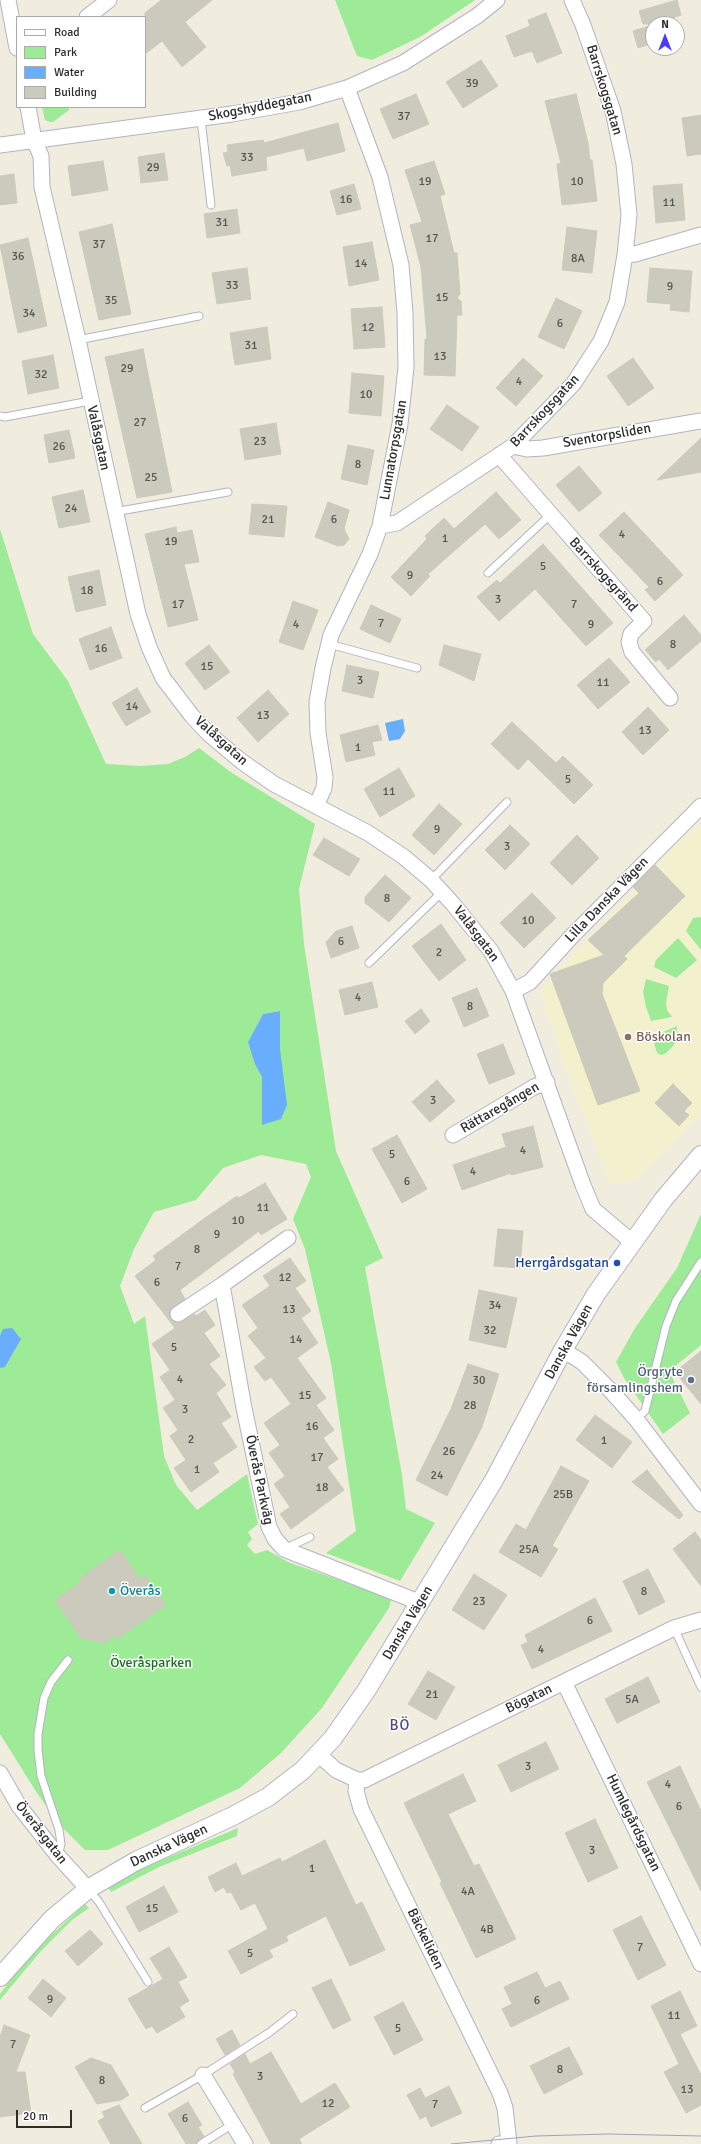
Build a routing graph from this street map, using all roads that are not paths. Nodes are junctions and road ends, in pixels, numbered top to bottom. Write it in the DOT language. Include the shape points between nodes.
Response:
graph roads {
  1 [pos="8,0"];
  2 [pos="109,0"];
  3 [pos="497,0"];
  4 [pos="572,0"];
  5 [pos="88,16"];
  6 [pos="16,43"];
  7 [pos="347,88"];
  8 [pos="28,108"];
  9 [pos="201,119"];
  10 [pos="34,140"];
  11 [pos="0,144"];
  12 [pos="211,205"];
  13 [pos="701,235"];
  14 [pos="625,254"];
  15 [pos="199,316"];
  16 [pos="78,340"];
  17 [pos="90,401"];
  18 [pos="0,416"];
  19 [pos="701,422"];
  20 [pos="512,446"];
  21 [pos="499,455"];
  22 [pos="228,492"];
  23 [pos="114,512"];
  24 [pos="550,515"];
  25 [pos="380,526"];
  26 [pos="488,573"];
  27 [pos="329,644"];
  28 [pos="417,668"];
  29 [pos="670,698"];
  30 [pos="508,802"];
  31 [pos="316,806"];
  32 [pos="701,806"];
  33 [pos="431,880"];
  34 [pos="442,892"];
  35 [pos="369,963"];
  36 [pos="512,991"];
  37 [pos="547,1082"];
  38 [pos="454,1135"];
  39 [pos="701,1155"];
  40 [pos="288,1238"];
  41 [pos="632,1242"];
  42 [pos="701,1262"];
  43 [pos="222,1285"];
  44 [pos="178,1314"];
  45 [pos="564,1350"];
  46 [pos="636,1419"];
  47 [pos="701,1504"];
  48 [pos="310,1537"];
  49 [pos="284,1549"];
  50 [pos="421,1603"];
  51 [pos="701,1620"];
  52 [pos="674,1628"];
  53 [pos="68,1660"];
  54 [pos="564,1682"];
  55 [pos="701,1687"];
  56 [pos="318,1754"];
  57 [pos="0,1773"];
  58 [pos="357,1780"];
  59 [pos="58,1856"];
  60 [pos="88,1889"];
  61 [pos="701,1964"];
  62 [pos="0,1977"];
  63 [pos="148,1982"];
  64 [pos="293,2014"];
  65 [pos="203,2075"];
  66 [pos="144,2108"];
  67 [pos="233,2124"];
  68 [pos="201,2144"];
  69 [pos="246,2144"];
  70 [pos="504,2144"];
  1 -- 6 [label="street"];
  2 -- 5 [label="street"];
  3 -- 7 [label="street, Skogshyddegatan" via="447,36 403,63"];
  4 -- 14 [label="street, Barrskogsgatan" via="613,111 624,164 629,215"];
  7 -- 9 [label="street, Skogshyddegatan" via="298,102"];
  7 -- 25 [label="street, Lunnatorpsgatan" via="380,176 401,265 405,313 406,367 400,424"];
  8 -- 10 [label="street, Valåsgatan"];
  9 -- 10 [label="street, Skogshyddegatan"];
  9 -- 12 [label="lane"];
  10 -- 11 [label="street, Skogshyddegatan"];
  10 -- 16 [label="street, Valåsgatan" via="41,156 42,187"];
  13 -- 14 [label="street" via="635,254"];
  14 -- 20 [label="street, Barrskogsgatan" via="617,302 601,341 574,383"];
  15 -- 16 [label="lane"];
  16 -- 17 [label="street, Valåsgatan"];
  17 -- 18 [label="lane"];
  17 -- 23 [label="street, Valåsgatan"];
  19 -- 20 [label="street, Sventorpsliden" via="543,448 527,449"];
  20 -- 21 [label="street, Barrskogsgatan"];
  21 -- 24 [label="street, Barrskogsgränd"];
  21 -- 25 [label="street, Barrskogsgatan" via="397,523"];
  22 -- 23 [label="lane"];
  23 -- 31 [label="street, Valåsgatan" via="138,614 163,678 192,716 235,756 274,784"];
  24 -- 26 [label="lane"];
  24 -- 29 [label="street, Barrskogsgränd" via="644,621 631,634 629,642 632,652"];
  25 -- 27 [label="street, Lunnatorpsgatan"];
  27 -- 28 [label="lane"];
  27 -- 31 [label="street, Lunnatorpsgatan" via="317,702 318,733 325,777 324,788"];
  30 -- 33 [label="lane"];
  31 -- 33 [label="street, Valåsgatan" via="368,833 404,857"];
  32 -- 36 [label="street, Lilla Danska Vägen" via="530,982"];
  33 -- 34 [label="street, Valåsgatan"];
  34 -- 35 [label="lane"];
  34 -- 36 [label="street, Valåsgatan" via="491,951"];
  36 -- 37 [label="street, Valåsgatan"];
  37 -- 38 [label="street, Rättaregången" via="534,1087"];
  37 -- 41 [label="street, Valåsgatan" via="593,1208"];
  39 -- 41 [label="street, Danska Vägen"];
  40 -- 43 [label="street"];
  41 -- 45 [label="street, Danska Vägen" via="596,1294"];
  42 -- 46 [label="lane" via="676,1301 666,1326 645,1411"];
  43 -- 44 [label="street"];
  43 -- 49 [label="street, Överås Parkväg" via="263,1504 269,1528"];
  45 -- 46 [label="street" via="593,1372"];
  45 -- 50 [label="street, Danska Vägen" via="494,1480"];
  46 -- 47 [label="street"];
  48 -- 49 [label="lane"];
  49 -- 50 [label="street"];
  50 -- 56 [label="street, Danska Vägen" via="359,1702"];
  51 -- 52 [label="street, Bögatan"];
  52 -- 54 [label="street, Bögatan"];
  52 -- 55 [label="lane"];
  53 -- 59 [label="lane" via="51,1682 44,1698 38,1734 41,1776 59,1830 61,1844"];
  54 -- 58 [label="street, Bögatan" via="364,1780"];
  54 -- 61 [label="street, Humlegårdsgatan"];
  56 -- 58 [label="street" via="340,1772"];
  56 -- 60 [label="street, Danska Vägen" via="303,1770 268,1797 136,1861"];
  57 -- 59 [label="street, Överåsgatan" via="19,1806"];
  58 -- 70 [label="street, Bäckeliden" via="356,1791 361,1809 500,2093 505,2108"];
  59 -- 60 [label="street, Överåsgatan"];
  60 -- 62 [label="street, Danska Vägen" via="52,1919"];
  60 -- 63 [label="lane" via="106,1913"];
  64 -- 65 [label="lane"];
  65 -- 66 [label="lane"];
  65 -- 67 [label="street"];
  67 -- 68 [label="lane"];
  67 -- 69 [label="street"];
}
